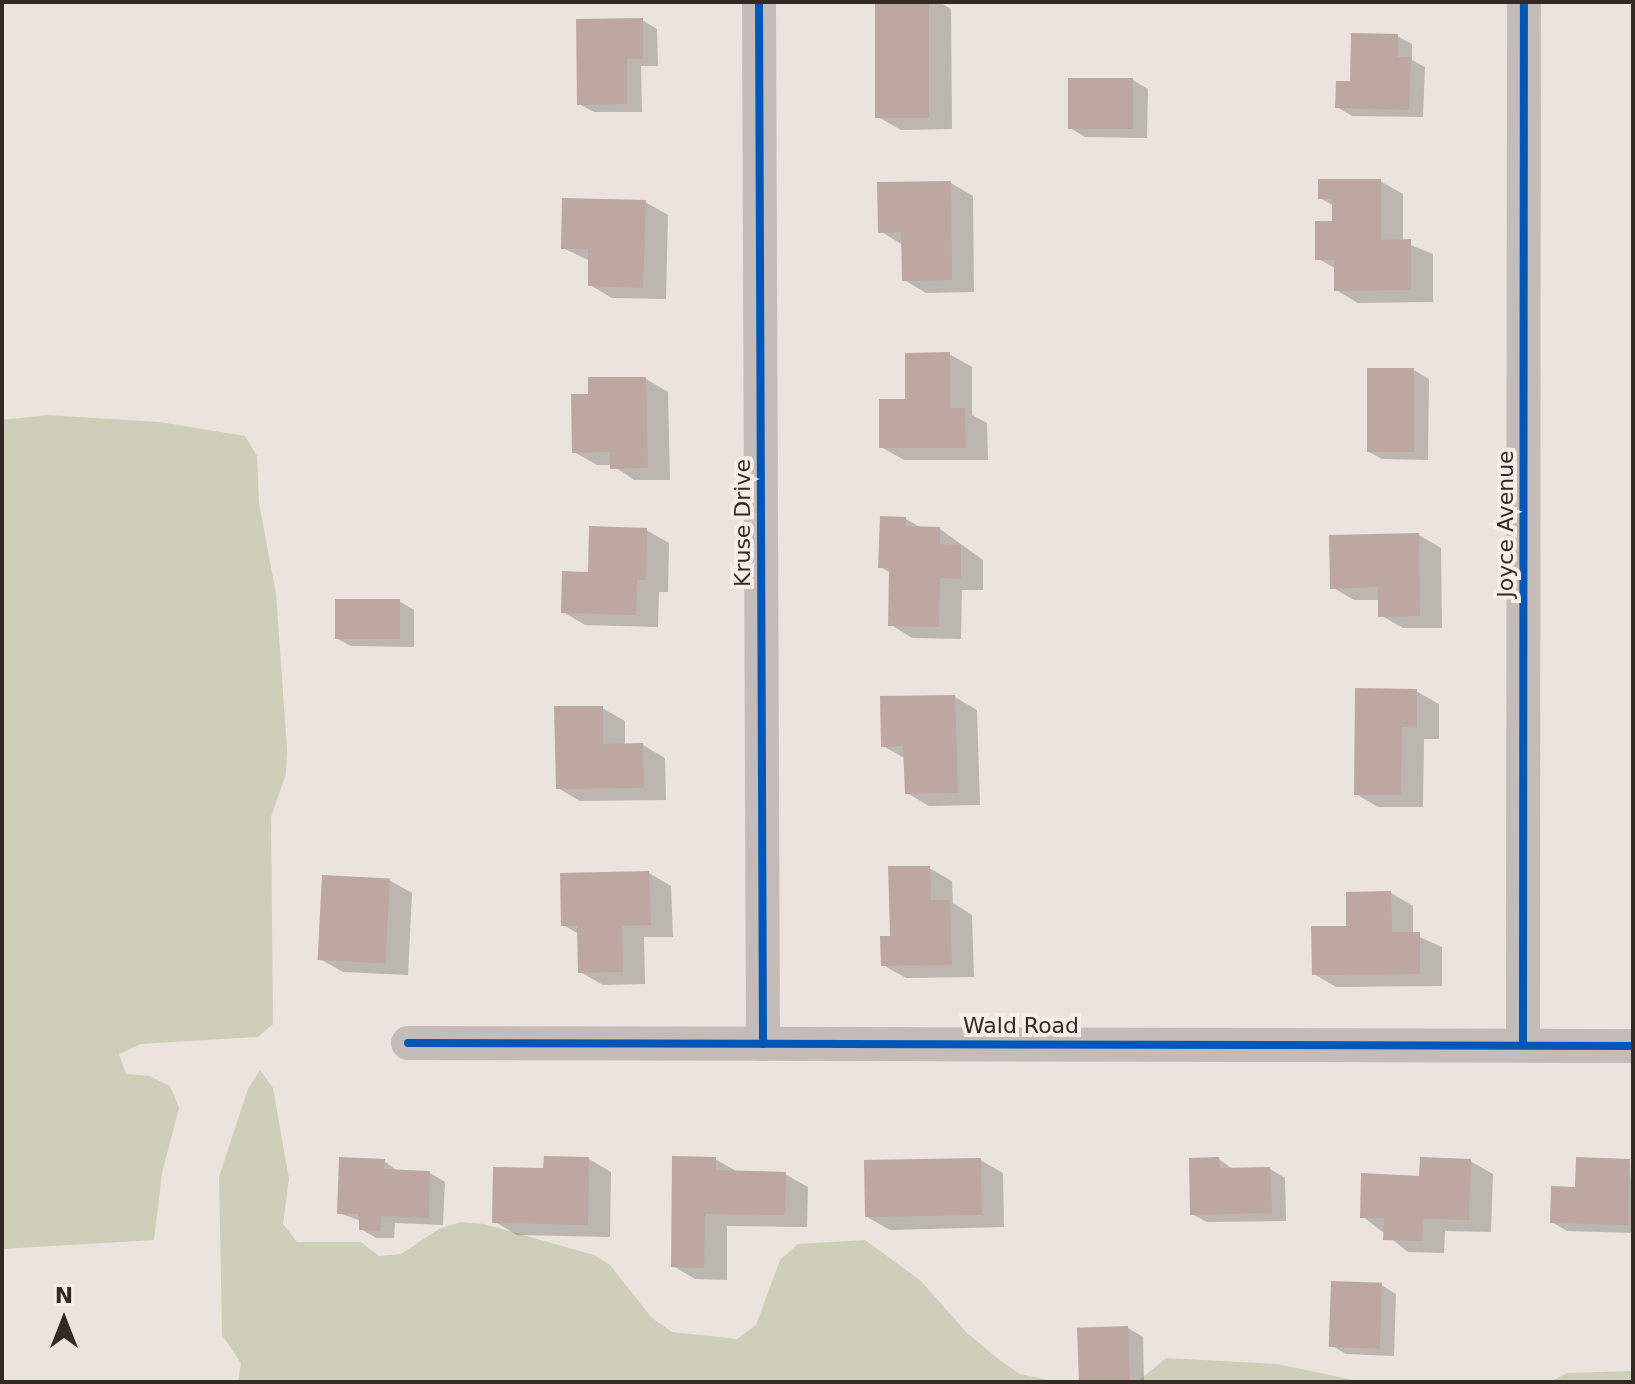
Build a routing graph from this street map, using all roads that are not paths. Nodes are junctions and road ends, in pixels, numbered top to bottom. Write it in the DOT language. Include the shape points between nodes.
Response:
graph roads {
  1 [pos="759,2"];
  2 [pos="1524,2"];
  3 [pos="408,1043"];
  4 [pos="763,1044"];
  5 [pos="1523,1045"];
  6 [pos="1633,1046"];
  1 -- 4 [label="street, Kruse Drive"];
  2 -- 5 [label="street, Joyce Avenue"];
  3 -- 4 [label="street, Wald Road"];
  4 -- 5 [label="street, Wald Road"];
  5 -- 6 [label="street, Wald Road"];
}
